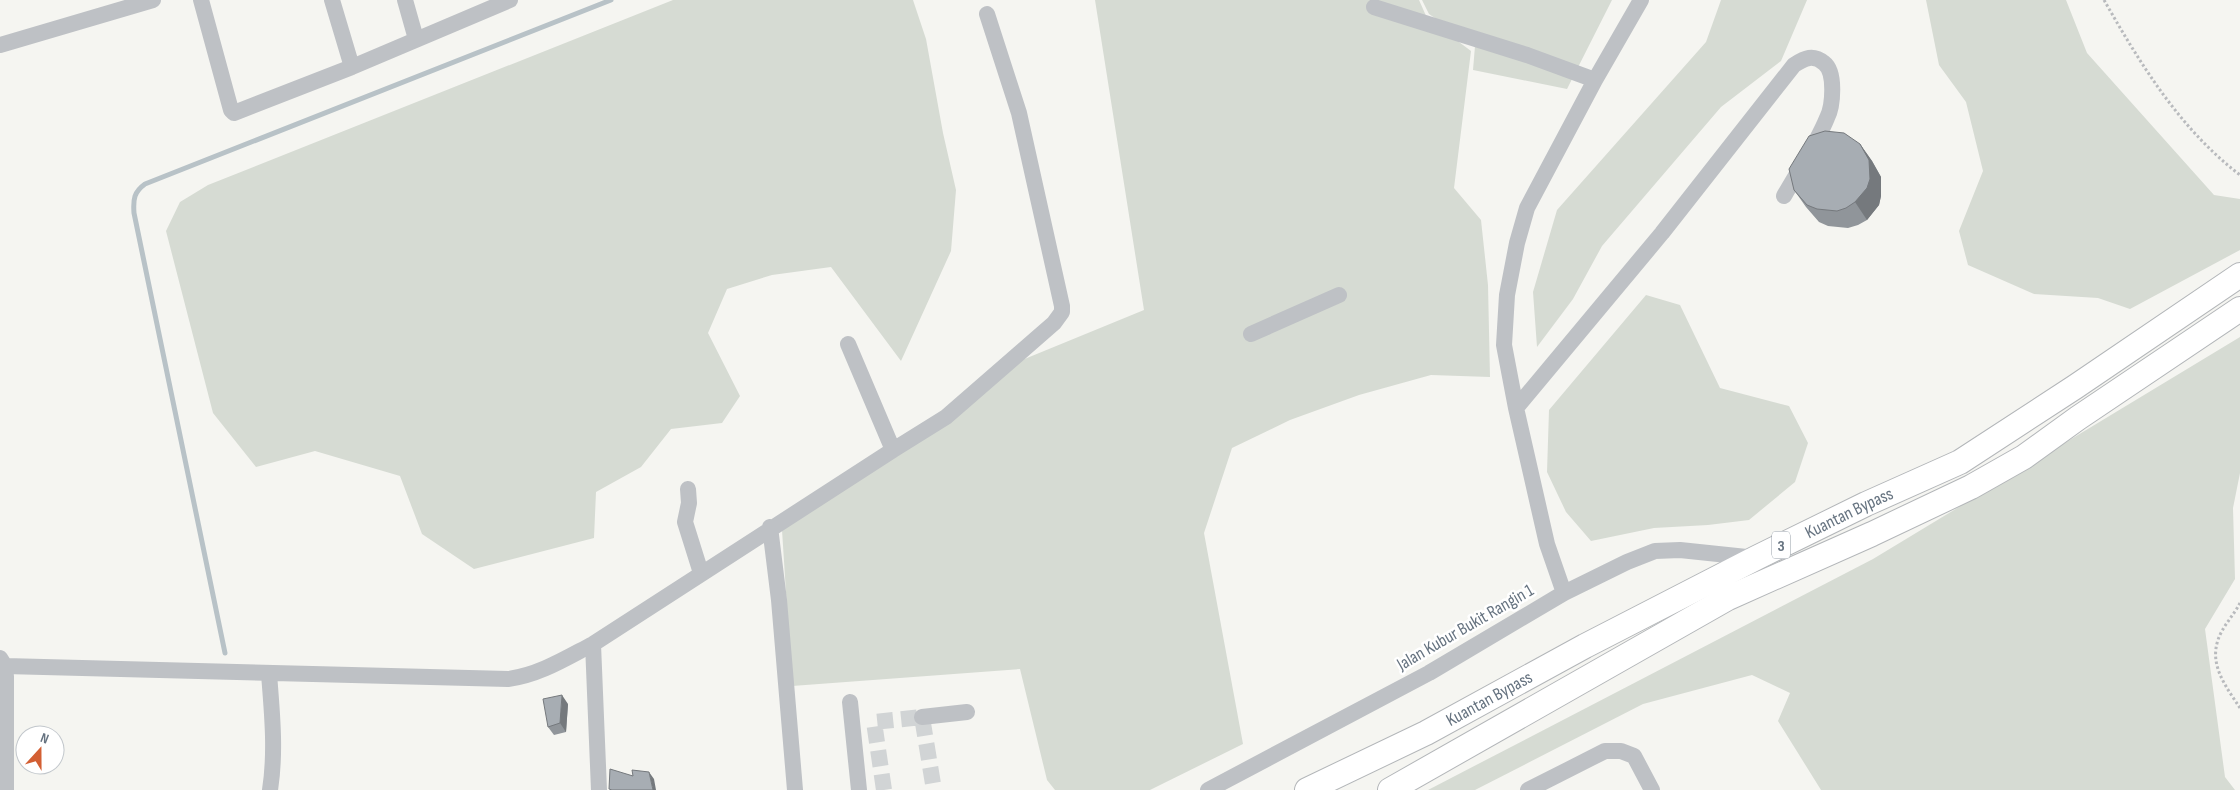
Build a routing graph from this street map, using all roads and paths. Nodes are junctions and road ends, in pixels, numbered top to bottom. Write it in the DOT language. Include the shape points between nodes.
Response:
graph roads {
  1 [pos="154,0"];
  2 [pos="201,0"];
  3 [pos="332,0"];
  4 [pos="405,0"];
  5 [pos="510,0"];
  6 [pos="1641,0"];
  7 [pos="2104,0"];
  8 [pos="481,6"];
  9 [pos="1374,7"];
  10 [pos="987,14"];
  11 [pos="416,38"];
  12 [pos="0,45"];
  13 [pos="352,67"];
  14 [pos="1595,80"];
  15 [pos="2240,175"];
  16 [pos="1784,196"];
  17 [pos="2240,275"];
  18 [pos="1339,295"];
  19 [pos="2240,309"];
  20 [pos="1251,334"];
  21 [pos="848,344"];
  22 [pos="1516,408"];
  23 [pos="893,450"];
  24 [pos="688,489"];
  25 [pos="770,527"];
  26 [pos="1756,558"];
  27 [pos="701,573"];
  28 [pos="1564,593"];
  29 [pos="2240,603"];
  30 [pos="593,644"];
  31 [pos="2,662"];
  32 [pos="269,674"];
  33 [pos="850,702"];
  34 [pos="2240,708"];
  35 [pos="967,712"];
  36 [pos="922,717"];
  37 [pos="6,790"];
  38 [pos="270,790"];
  39 [pos="599,790"];
  40 [pos="795,790"];
  41 [pos="859,790"];
  42 [pos="1208,790"];
  43 [pos="1307,790"];
  44 [pos="1390,790"];
  45 [pos="1528,790"];
  46 [pos="1652,790"];
  1 -- 12 [label="street"];
  2 -- 13 [label="street" via="234,113"];
  3 -- 13 [label="street"];
  4 -- 11 [label="street"];
  5 -- 8 [label="street"];
  6 -- 14 [label="street"];
  7 -- 15 [label="path" via="2171,107 2219,159"];
  8 -- 11 [label="street"];
  9 -- 14 [label="street" via="1528,55"];
  10 -- 23 [label="street" via="1019,113 1062,312 1054,323 946,416"];
  11 -- 13 [label="street"];
  14 -- 22 [label="street" via="1527,208 1517,243 1507,295 1504,345"];
  16 -- 22 [label="street" via="1828,118 1832,101 1831,79 1828,65 1818,57 1806,57 1794,65 1662,233"];
  17 -- 26 [label="highway, Kuantan Bypass / 3" via="1960,462"];
  18 -- 20 [label="street"];
  19 -- 44 [label="highway, Kuantan Bypass / 3" via="2024,457 1994,474 1872,534 1728,598"];
  21 -- 23 [label="street"];
  22 -- 28 [label="street" via="1547,544"];
  23 -- 25 [label="street"];
  24 -- 27 [label="street" via="685,522"];
  25 -- 27 [label="street"];
  25 -- 40 [label="street"];
  26 -- 28 [label="street, Jalan Kubur Bukit Rangin 1" via="1680,550 1655,552"];
  26 -- 43 [label="highway, Kuantan Bypass / 3" via="1426,732"];
  27 -- 30 [label="street"];
  28 -- 42 [label="street, Jalan Kubur Bukit Rangin 1" via="1429,673"];
  29 -- 34 [label="path" via="2218,640 2216,656 2220,677"];
  30 -- 32 [label="street" via="549,667 508,679 391,674"];
  30 -- 39 [label="street"];
  31 -- 32 [label="street"];
  31 -- 37 [label="street"];
  32 -- 38 [label="street" via="272,715"];
  33 -- 41 [label="street"];
  35 -- 36 [label="street"];
  45 -- 46 [label="street" via="1605,751 1621,751 1634,756"];
}
